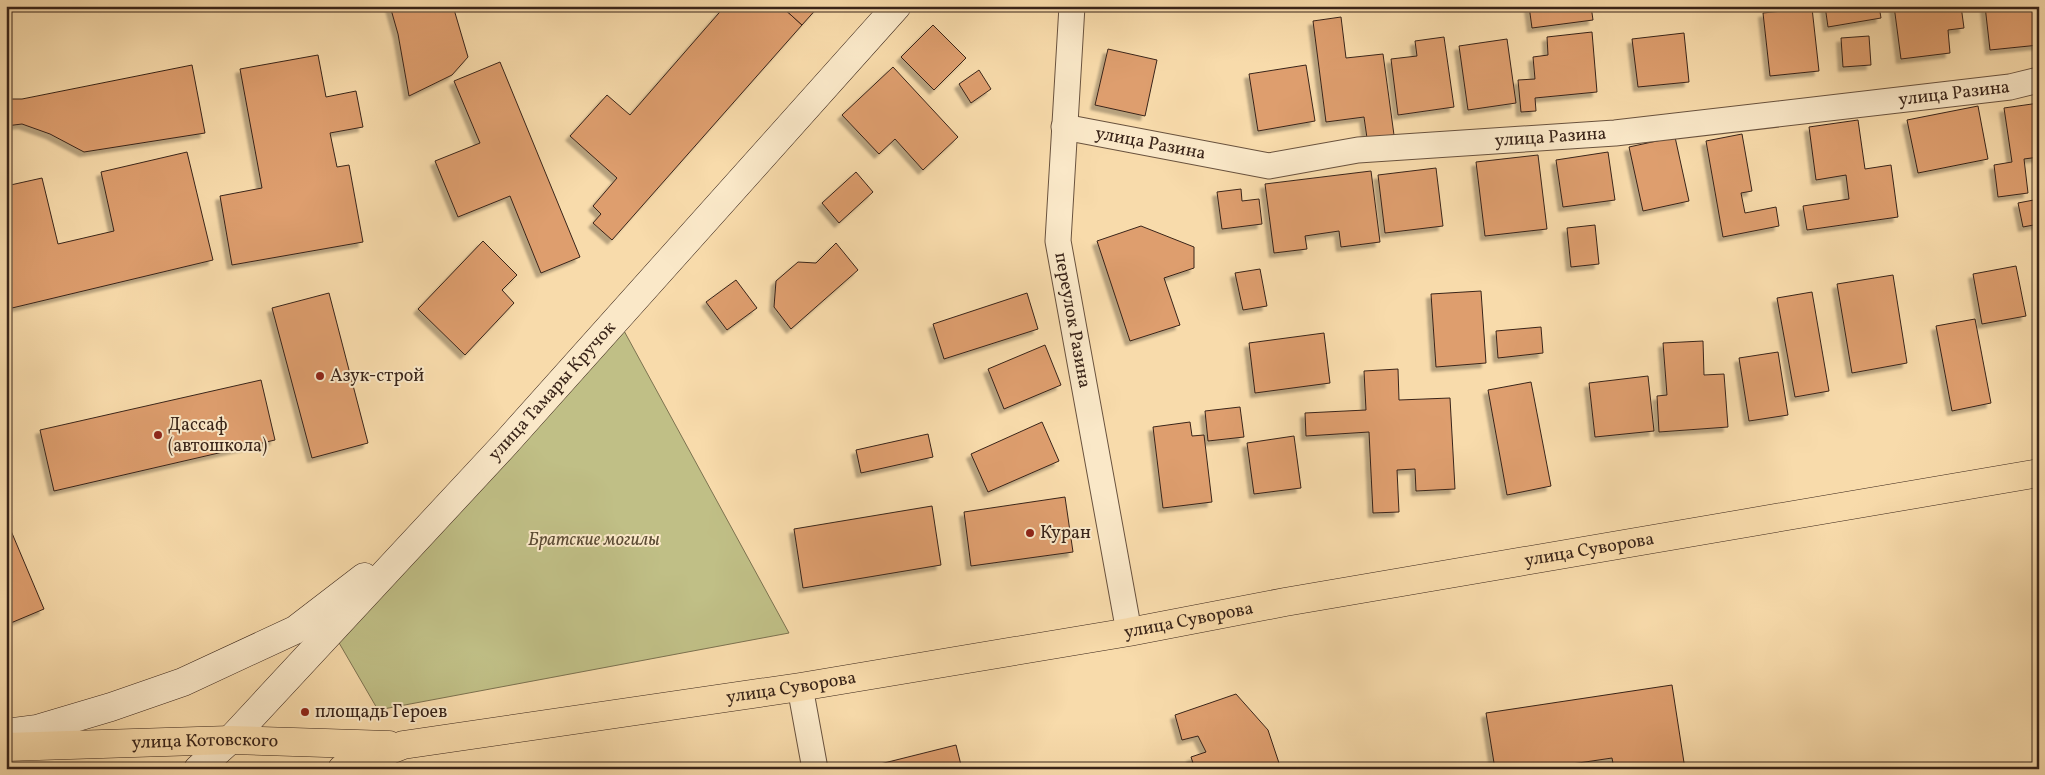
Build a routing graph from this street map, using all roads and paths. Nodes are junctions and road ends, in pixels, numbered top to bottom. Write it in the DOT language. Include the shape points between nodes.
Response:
graph roads {
  1 [pos="897,6"];
  2 [pos="1072,6"];
  3 [pos="2039,80"];
  4 [pos="1064,127"];
  5 [pos="2039,473"];
  6 [pos="426,529"];
  7 [pos="1130,632"];
  8 [pos="800,687"];
  9 [pos="6,733"];
  10 [pos="230,740"];
  11 [pos="403,745"];
  12 [pos="6,746"];
  13 [pos="198,769"];
  14 [pos="342,769"];
  15 [pos="815,769"];
  1 -- 6 [label="street, улица Тамары Кручок"];
  2 -- 4 [label="street, переулок Разина"];
  3 -- 4 [label="street, улица Разина" via="2010,87 1615,133 1358,150 1269,166"];
  4 -- 7 [label="street, переулок Разина" via="1058,241"];
  5 -- 7 [label="main road, улица Суворова" via="1295,600"];
  6 -- 9 [label="street" via="295,630 183,682 37,729"];
  6 -- 10 [label="street, улица Тамары Кручок"];
  7 -- 8 [label="main road, улица Суворова"];
  8 -- 11 [label="main road, улица Суворова"];
  8 -- 15 [label="street"];
  10 -- 11 [label="main road, улица Котовского"];
  10 -- 12 [label="main road, улица Котовского"];
  10 -- 13 [label="street, улица Тамары Кручок"];
  11 -- 14 [label="main road, улица Суворова"];
}
